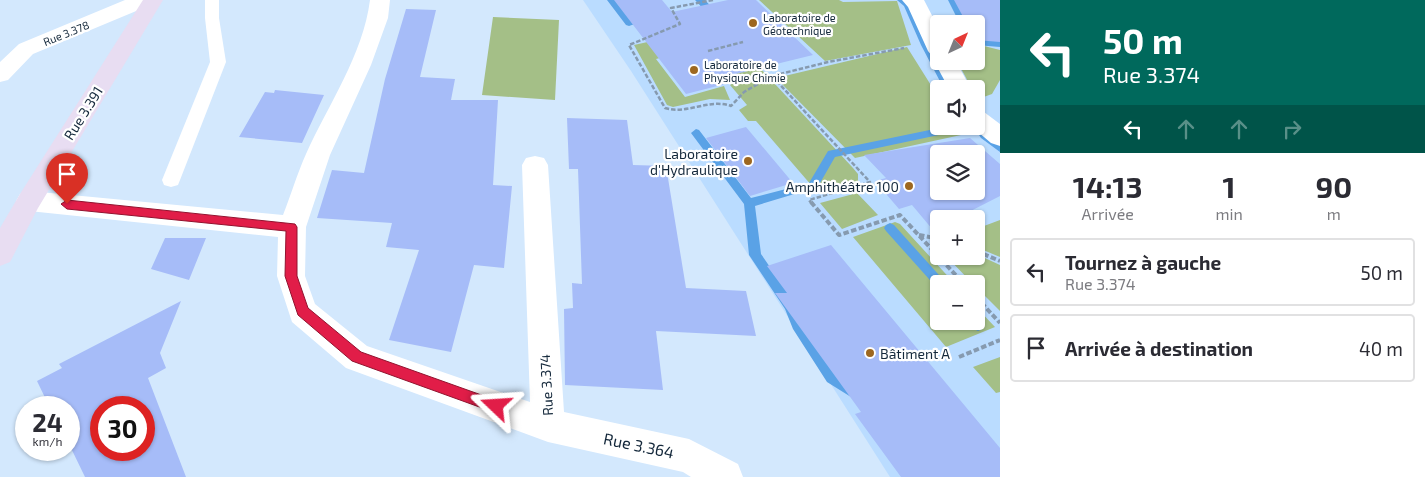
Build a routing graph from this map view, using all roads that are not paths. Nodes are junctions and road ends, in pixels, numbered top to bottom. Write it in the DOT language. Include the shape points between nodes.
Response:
graph roads {
  1 [pos="136,0"];
  2 [pos="153,0"];
  3 [pos="212,0"];
  4 [pos="380,0"];
  5 [pos="912,0"];
  6 [pos="930,32"];
  7 [pos="0,74"];
  8 [pos="985,125"];
  9 [pos="1000,137"];
  10 [pos="535,165"];
  11 [pos="171,180"];
  12 [pos="29,200"];
  13 [pos="292,227"];
  14 [pos="0,254"];
  15 [pos="548,425"];
  16 [pos="725,477"];
  1 -- 7 [label="street, Rue 3.378" via="134,5 26,49"];
  2 -- 12 [label="main road, Rue 3.391"];
  3 -- 11 [label="lane" via="218,62"];
  4 -- 13 [label="street, Rue 3.374" via="378,18 360,65 318,154"];
  5 -- 6 [label="street"];
  8 -- 9 [label="street"];
  10 -- 15 [label="street, Rue 3.374"];
  12 -- 13 [label="street"];
  12 -- 14 [label="main road, Rue 3.391"];
  13 -- 15 [label="street, Rue 3.374" via="291,276 303,312 357,356"];
  15 -- 16 [label="street, Rue 3.364" via="689,456"];
}
